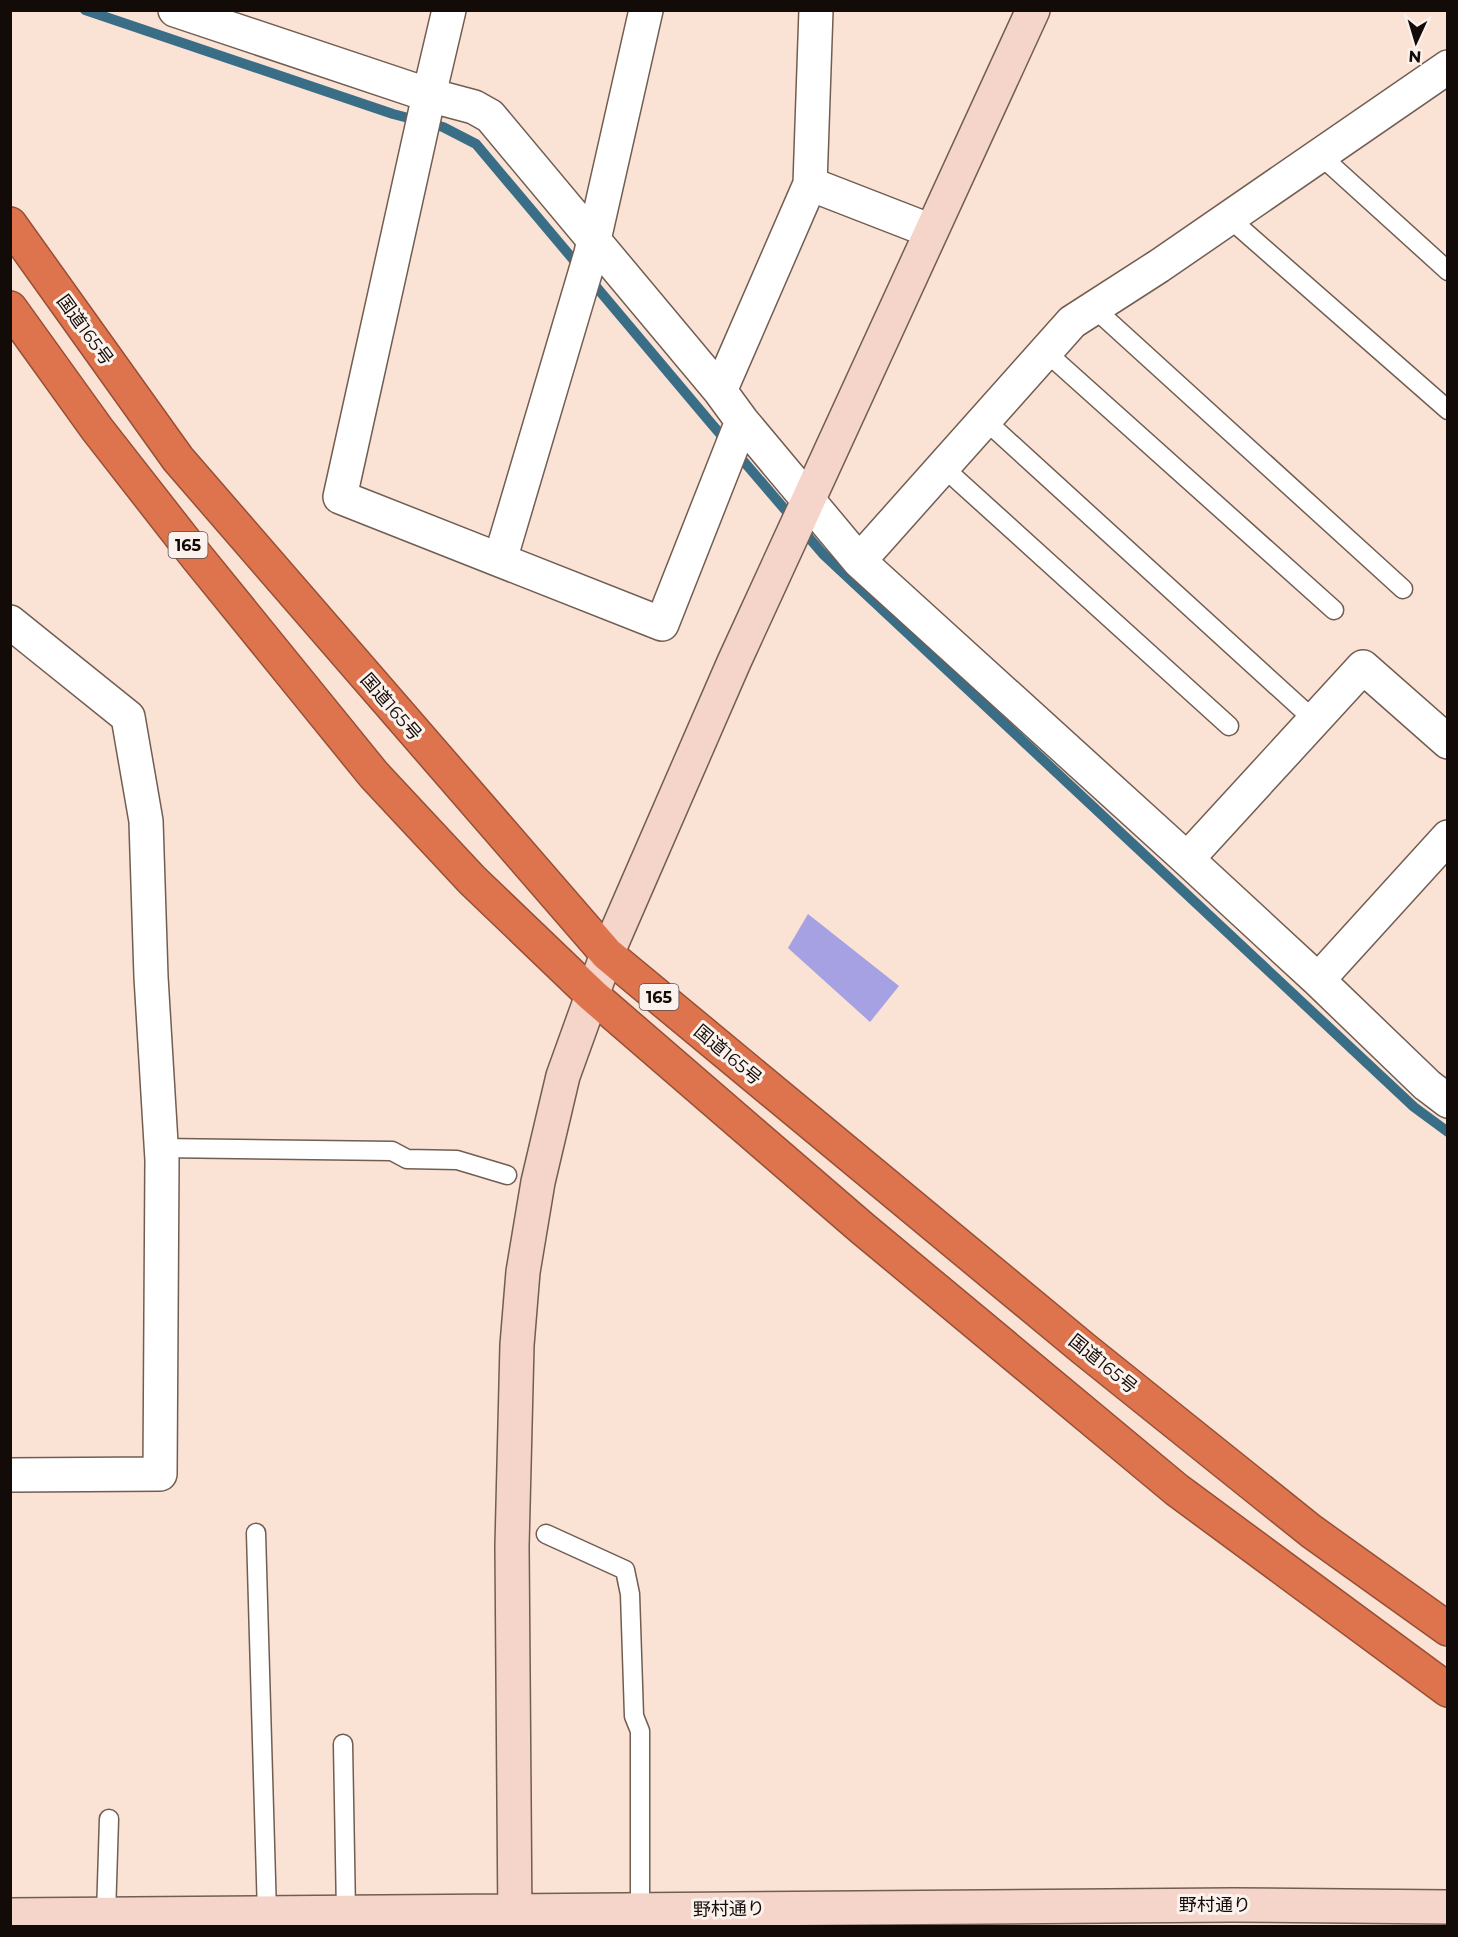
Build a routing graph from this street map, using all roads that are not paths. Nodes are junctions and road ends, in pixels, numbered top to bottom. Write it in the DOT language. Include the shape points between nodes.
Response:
graph roads {
  1 [pos="175,10"];
  2 [pos="449,10"];
  3 [pos="646,10"];
  4 [pos="816,10"];
  5 [pos="1033,10"];
  6 [pos="1448,67"];
  7 [pos="428,98"];
  8 [pos="1320,155"];
  9 [pos="810,184"];
  10 [pos="1229,218"];
  11 [pos="10,224"];
  12 [pos="931,231"];
  13 [pos="593,247"];
  14 [pos="1448,271"];
  15 [pos="10,308"];
  16 [pos="1094,308"];
  17 [pos="1046,352"];
  18 [pos="720,391"];
  19 [pos="1448,410"];
  20 [pos="985,420"];
  21 [pos="740,426"];
  22 [pos="943,467"];
  23 [pos="805,506"];
  24 [pos="500,560"];
  25 [pos="859,561"];
  26 [pos="1404,589"];
  27 [pos="1334,610"];
  28 [pos="10,622"];
  29 [pos="1314,720"];
  30 [pos="1229,726"];
  31 [pos="1446,738"];
  32 [pos="1448,837"];
  33 [pos="1187,858"];
  34 [pos="607,954"];
  35 [pos="1318,980"];
  36 [pos="592,995"];
  37 [pos="1448,1101"];
  38 [pos="161,1148"];
  39 [pos="507,1175"];
  40 [pos="10,1475"];
  41 [pos="256,1533"];
  42 [pos="546,1534"];
  43 [pos="1448,1629"];
  44 [pos="1448,1690"];
  45 [pos="343,1744"];
  46 [pos="109,1819"];
  47 [pos="1448,1906"];
  48 [pos="640,1911"];
  49 [pos="346,1913"];
  50 [pos="267,1914"];
  51 [pos="10,1915"];
  52 [pos="106,1915"];
  53 [pos="1020,1916"];
  54 [pos="1141,1916"];
  55 [pos="1232,1916"];
  56 [pos="515,1919"];
  1 -- 7 [label="street"];
  2 -- 7 [label="street"];
  3 -- 13 [label="street"];
  4 -- 9 [label="street"];
  5 -- 12 [label="street"];
  6 -- 8 [label="street"];
  7 -- 13 [label="street" via="474,107 490,116"];
  7 -- 24 [label="street" via="340,497"];
  8 -- 10 [label="street"];
  8 -- 14 [label="lane"];
  9 -- 12 [label="street"];
  9 -- 18 [label="street"];
  10 -- 16 [label="street"];
  10 -- 19 [label="lane"];
  11 -- 34 [label="highway, 国道165号 / 165" via="178,459"];
  12 -- 23 [label="street"];
  13 -- 18 [label="street"];
  13 -- 24 [label="street"];
  15 -- 36 [label="highway, 165" via="97,429 374,775 472,880"];
  16 -- 17 [label="street" via="1072,322"];
  16 -- 26 [label="lane"];
  17 -- 20 [label="street"];
  17 -- 27 [label="lane"];
  18 -- 21 [label="street"];
  20 -- 22 [label="street"];
  20 -- 29 [label="lane"];
  21 -- 23 [label="street"];
  21 -- 24 [label="street" via="662,624"];
  22 -- 25 [label="street"];
  22 -- 30 [label="lane"];
  23 -- 25 [label="street"];
  23 -- 34 [label="street"];
  25 -- 33 [label="street"];
  28 -- 38 [label="street" via="128,717 146,821"];
  29 -- 31 [label="street" via="1363,667"];
  29 -- 33 [label="street"];
  32 -- 35 [label="street"];
  33 -- 35 [label="street"];
  34 -- 36 [label="street"];
  34 -- 43 [label="highway, 国道165号 / 165" via="1083,1349 1311,1531"];
  35 -- 37 [label="street" via="1426,1085"];
  36 -- 44 [label="highway, 165" via="862,1228 1177,1490"];
  36 -- 56 [label="street" via="563,1076 538,1182 521,1304 514,1403 512,1546"];
  38 -- 39 [label="lane" via="392,1151 407,1159 457,1160"];
  38 -- 40 [label="street" via="160,1474"];
  41 -- 50 [label="lane"];
  42 -- 48 [label="lane" via="625,1570 630,1594 634,1716 640,1731"];
  45 -- 49 [label="lane"];
  46 -- 52 [label="lane"];
  47 -- 55 [label="street, 野村通り"];
  48 -- 53 [label="street, 野村通り"];
  48 -- 56 [label="street, 野村通り"];
  49 -- 50 [label="street, 野村通り"];
  49 -- 56 [label="street, 野村通り"];
  50 -- 52 [label="street, 野村通り"];
  51 -- 52 [label="street, 野村通り"];
  53 -- 54 [label="street, 野村通り"];
  54 -- 55 [label="street, 野村通り"];
}
